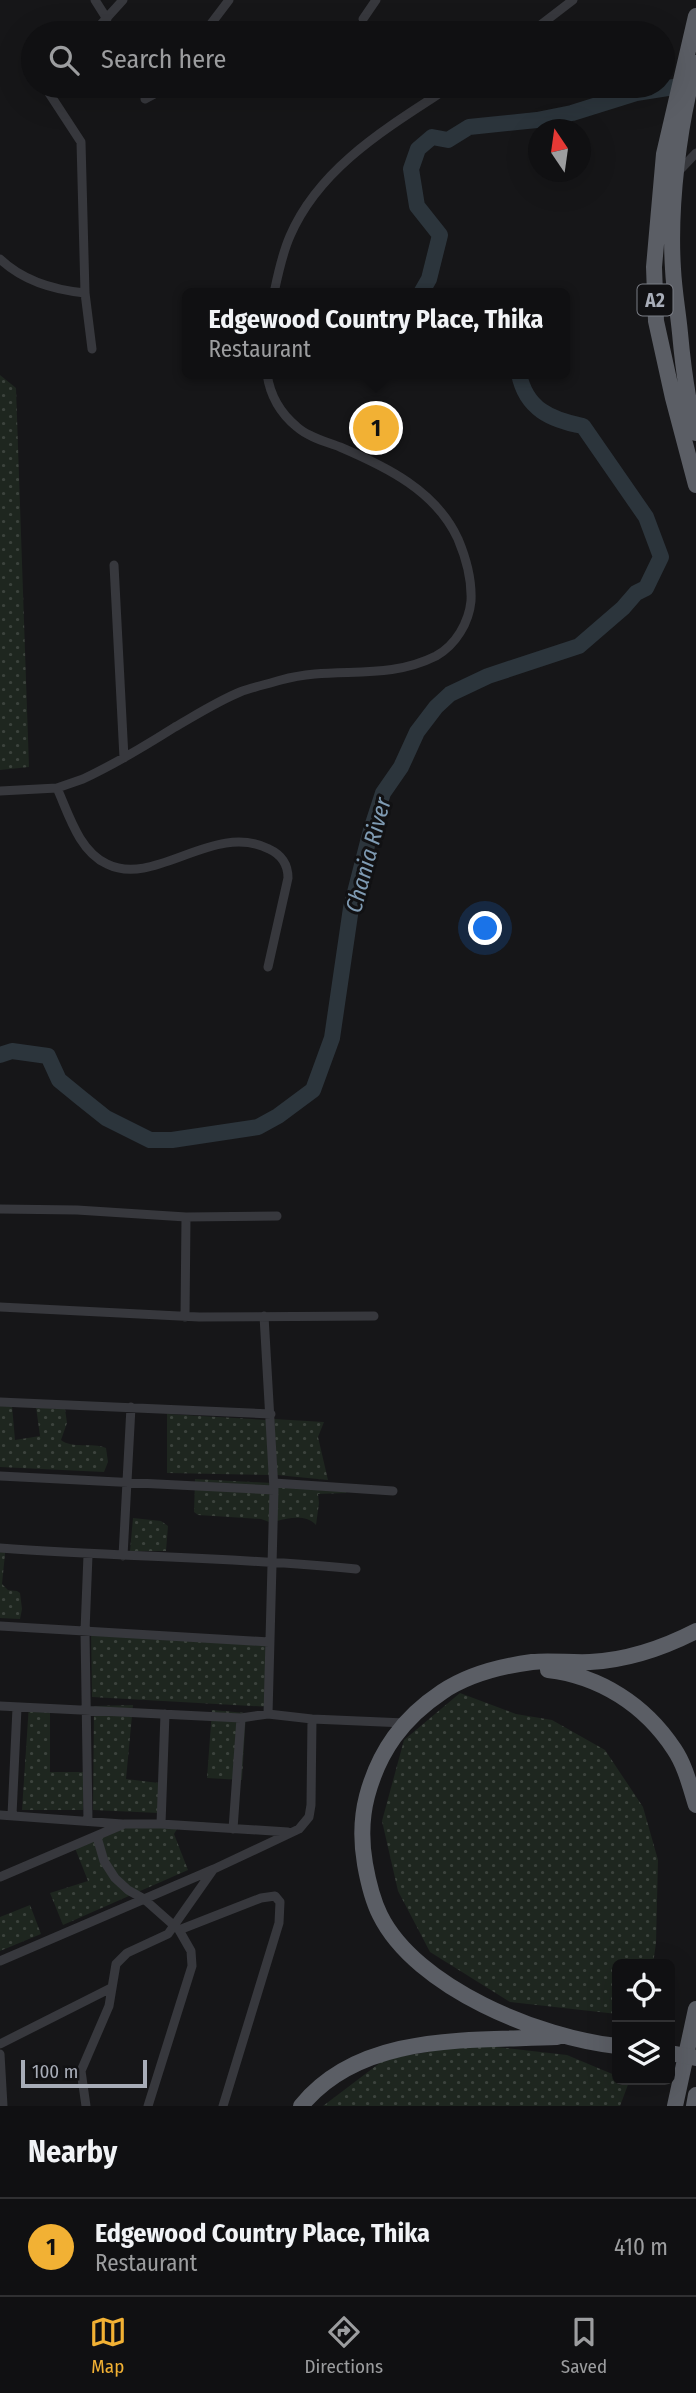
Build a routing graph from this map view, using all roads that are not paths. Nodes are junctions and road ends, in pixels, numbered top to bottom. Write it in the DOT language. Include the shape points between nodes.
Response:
graph roads {
  1 [pos="95,0"];
  2 [pos="124,0"];
  3 [pos="229,0"];
  4 [pos="376,0"];
  5 [pos="573,0"];
  6 [pos="696,16"];
  7 [pos="107,19"];
  8 [pos="363,19"];
  9 [pos="213,21"];
  10 [pos="546,21"];
  11 [pos="690,70"];
  12 [pos="52,98"];
  13 [pos="432,98"];
  14 [pos="679,112"];
  15 [pos="696,153"];
  16 [pos="677,174"];
  17 [pos="0,259"];
  18 [pos="275,288"];
  19 [pos="85,293"];
  20 [pos="92,349"];
  21 [pos="268,379"];
  22 [pos="696,433"];
  23 [pos="696,485"];
  24 [pos="114,565"];
  25 [pos="124,758"];
  26 [pos="57,788"];
  27 [pos="0,792"];
  28 [pos="268,967"];
  29 [pos="0,1209"];
  30 [pos="278,1216"];
  31 [pos="186,1217"];
  32 [pos="0,1307"];
  33 [pos="264,1316"];
  34 [pos="374,1316"];
  35 [pos="185,1317"];
  36 [pos="0,1402"];
  37 [pos="131,1407"];
  38 [pos="271,1414"];
  39 [pos="0,1476"];
  40 [pos="129,1482"];
  41 [pos="274,1486"];
  42 [pos="393,1491"];
  43 [pos="0,1548"];
  44 [pos="88,1555"];
  45 [pos="123,1556"];
  46 [pos="271,1564"];
  47 [pos="356,1569"];
  48 [pos="0,1626"];
  49 [pos="85,1630"];
  50 [pos="696,1631"];
  51 [pos="269,1642"];
  52 [pos="500,1669"];
  53 [pos="0,1706"];
  54 [pos="17,1708"];
  55 [pos="87,1711"];
  56 [pos="165,1714"];
  57 [pos="268,1714"];
  58 [pos="241,1718"];
  59 [pos="312,1720"];
  60 [pos="405,1723"];
  61 [pos="696,1805"];
  62 [pos="0,1815"];
  63 [pos="12,1815"];
  64 [pos="88,1821"];
  65 [pos="124,1824"];
  66 [pos="161,1824"];
  67 [pos="233,1829"];
  68 [pos="291,1833"];
  69 [pos="96,1837"];
  70 [pos="214,1869"];
  71 [pos="0,1877"];
  72 [pos="144,1899"];
  73 [pos="176,1927"];
  74 [pos="0,1961"];
  75 [pos="111,1989"];
  76 [pos="696,2009"];
  77 [pos="569,2037"];
  78 [pos="0,2045"];
  79 [pos="612,2045"];
  80 [pos="0,2054"];
  81 [pos="675,2054"];
  82 [pos="696,2058"];
  83 [pos="696,2095"];
  84 [pos="3,2106"];
  85 [pos="86,2106"];
  86 [pos="148,2106"];
  87 [pos="223,2106"];
  88 [pos="301,2106"];
  89 [pos="676,2106"];
  90 [pos="694,2106"];
  1 -- 7 [label="street"];
  2 -- 7 [label="street"];
  3 -- 9 [label="street"];
  4 -- 8 [label="street"];
  5 -- 10 [label="street"];
  6 -- 11 [label="highway, A2"];
  11 -- 14 [label="highway, A2"];
  12 -- 19 [label="street" via="81,142"];
  13 -- 18 [label="street" via="368,141 334,172 290,234"];
  14 -- 16 [label="highway, A2"];
  14 -- 23 [label="highway, A2" via="664,155 658,203 656,321"];
  15 -- 16 [label="street"];
  16 -- 22 [label="highway, A2" via="673,269"];
  17 -- 19 [label="street" via="33,281"];
  19 -- 20 [label="street"];
  21 -- 25 [label="street" via="279,408 299,429 370,460 432,501 450,523 463,551 472,590 470,614 459,635 439,654 414,666 386,672 327,672 240,692"];
  24 -- 25 [label="street"];
  25 -- 26 [label="street"];
  26 -- 27 [label="street"];
  26 -- 28 [label="street" via="86,847 116,868 149,866 231,841 260,844 277,853 286,864 288,878"];
  29 -- 31 [label="street"];
  30 -- 31 [label="street"];
  31 -- 35 [label="street"];
  32 -- 35 [label="street"];
  33 -- 34 [label="street"];
  33 -- 35 [label="street"];
  33 -- 38 [label="street"];
  36 -- 37 [label="street"];
  37 -- 38 [label="street"];
  37 -- 40 [label="street"];
  38 -- 41 [label="street"];
  39 -- 40 [label="street"];
  40 -- 41 [label="street"];
  40 -- 45 [label="street"];
  41 -- 42 [label="street"];
  41 -- 46 [label="street"];
  43 -- 44 [label="street"];
  44 -- 45 [label="street"];
  44 -- 49 [label="street"];
  45 -- 46 [label="street"];
  46 -- 47 [label="street"];
  46 -- 51 [label="street"];
  48 -- 49 [label="street"];
  49 -- 51 [label="street"];
  49 -- 55 [label="street"];
  50 -- 52 [label="highway" via="632,1656 592,1662 533,1662"];
  51 -- 57 [label="street"];
  52 -- 60 [label="highway" via="444,1690"];
  52 -- 61 [label="highway" via="561,1671 616,1691 637,1707 675,1750"];
  53 -- 54 [label="street"];
  54 -- 55 [label="street"];
  54 -- 63 [label="street"];
  55 -- 56 [label="street"];
  55 -- 64 [label="street"];
  56 -- 58 [label="street"];
  56 -- 66 [label="street"];
  57 -- 58 [label="street"];
  57 -- 59 [label="street"];
  58 -- 67 [label="street"];
  59 -- 60 [label="street"];
  59 -- 68 [label="street" via="309,1817"];
  60 -- 77 [label="highway" via="378,1761 363,1808 364,1858 380,1916 411,1954 466,1996 500,2014"];
  62 -- 63 [label="street"];
  63 -- 64 [label="street"];
  64 -- 65 [label="street"];
  65 -- 66 [label="street"];
  65 -- 69 [label="street"];
  66 -- 67 [label="street"];
  67 -- 68 [label="street"];
  68 -- 70 [label="street"];
  69 -- 71 [label="street"];
  69 -- 72 [label="street" via="115,1878"];
  70 -- 72 [label="street"];
  70 -- 73 [label="street"];
  72 -- 73 [label="street"];
  72 -- 74 [label="street"];
  73 -- 75 [label="street" via="164,1938 120,1958"];
  73 -- 86 [label="street" via="191,1951 192,1966"];
  73 -- 87 [label="street" via="261,1898 275,1896 280,1902 279,1923"];
  75 -- 78 [label="street"];
  75 -- 85 [label="street" via="109,2006 80,2071"];
  76 -- 89 [label="highway"];
  77 -- 79 [label="highway"];
  77 -- 88 [label="highway" via="439,2043 368,2057 339,2073"];
  80 -- 84 [label="street"];
  81 -- 82 [label="highway, bridge"];
  83 -- 90 [label="highway"];
}
